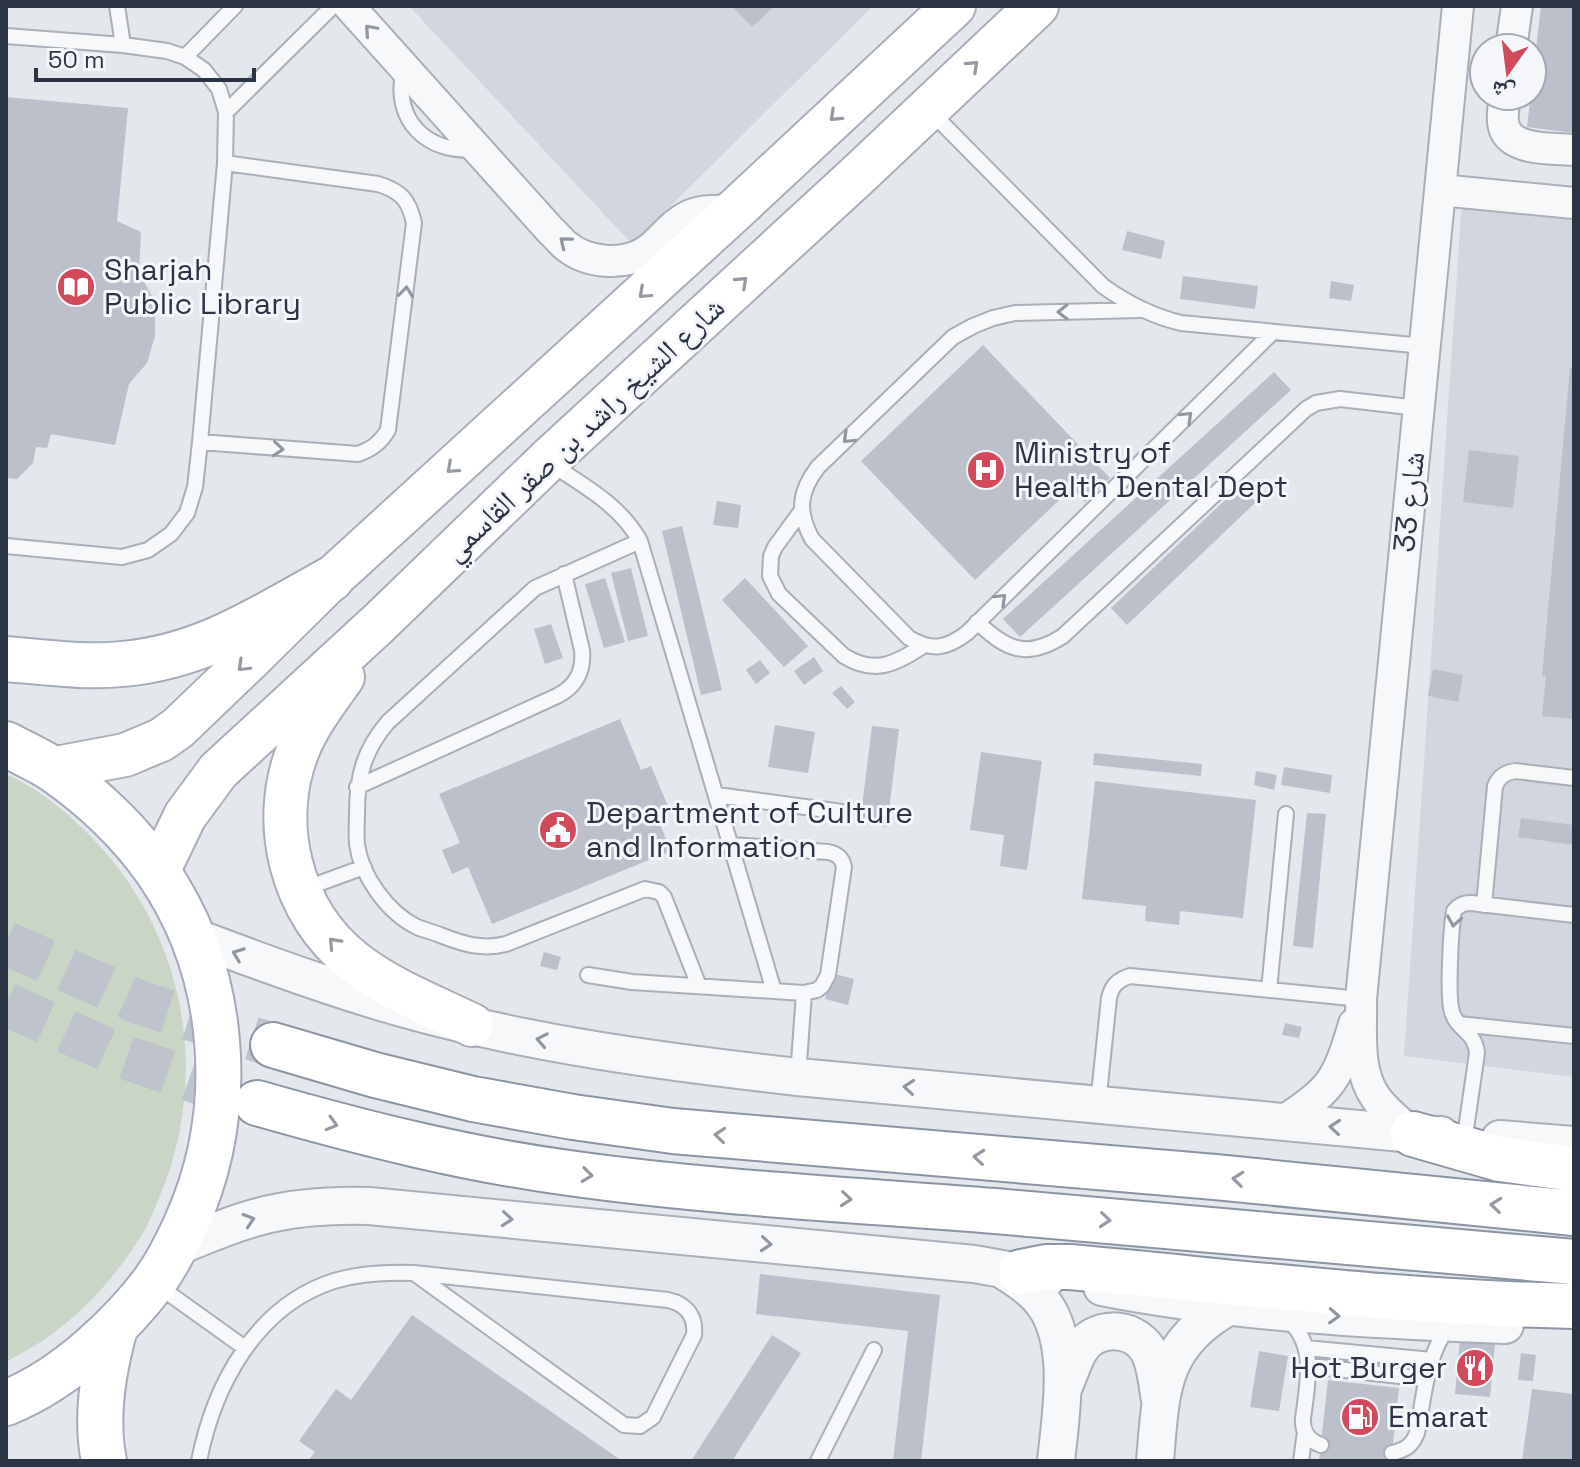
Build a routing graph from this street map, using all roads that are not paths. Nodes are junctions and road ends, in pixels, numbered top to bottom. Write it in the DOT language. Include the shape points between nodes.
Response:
graph roads {
  1 [pos="117,6"];
  2 [pos="235,6"];
  3 [pos="333,6"];
  4 [pos="349,6"];
  5 [pos="954,6"];
  6 [pos="1037,6"];
  7 [pos="1458,6"];
  8 [pos="1517,6"];
  9 [pos="1513,32"];
  10 [pos="6,36"];
  11 [pos="123,45"];
  12 [pos="904,52"];
  13 [pos="185,57"];
  14 [pos="928,109"];
  15 [pos="226,112"];
  16 [pos="1504,112"];
  17 [pos="1574,150"];
  18 [pos="225,163"];
  19 [pos="858,175"];
  20 [pos="1440,190"];
  21 [pos="1574,203"];
  22 [pos="734,211"];
  23 [pos="1141,310"];
  24 [pos="1273,332"];
  25 [pos="1424,346"];
  26 [pos="1418,408"];
  27 [pos="200,442"];
  28 [pos="547,461"];
  29 [pos="802,510"];
  30 [pos="640,541"];
  31 [pos="6,546"];
  32 [pos="564,574"];
  33 [pos="331,579"];
  34 [pos="977,622"];
  35 [pos="379,623"];
  36 [pos="923,646"];
  37 [pos="6,659"];
  38 [pos="6,744"];
  39 [pos="51,769"];
  40 [pos="1574,778"];
  41 [pos="357,787"];
  42 [pos="717,795"];
  43 [pos="842,812"];
  44 [pos="1286,814"];
  45 [pos="731,845"];
  46 [pos="364,867"];
  47 [pos="158,872"];
  48 [pos="299,891"];
  49 [pos="1484,905"];
  50 [pos="1574,915"];
  51 [pos="192,936"];
  52 [pos="588,975"];
  53 [pos="699,986"];
  54 [pos="1269,990"];
  55 [pos="774,991"];
  56 [pos="804,993"];
  57 [pos="1361,999"];
  58 [pos="1458,1024"];
  59 [pos="472,1025"];
  60 [pos="1574,1036"];
  61 [pos="273,1045"];
  62 [pos="798,1077"];
  63 [pos="257,1103"];
  64 [pos="1098,1105"];
  65 [pos="1282,1122"];
  66 [pos="1413,1134"];
  67 [pos="1465,1136"];
  68 [pos="1574,1145"];
  69 [pos="1574,1169"];
  70 [pos="1574,1213"];
  71 [pos="1574,1262"];
  72 [pos="165,1265"];
  73 [pos="1010,1270"];
  74 [pos="414,1273"];
  75 [pos="1574,1306"];
  76 [pos="1228,1307"];
  77 [pos="1279,1313"];
  78 [pos="1451,1323"];
  79 [pos="115,1328"];
  80 [pos="1574,1328"];
  81 [pos="245,1348"];
  82 [pos="1306,1348"];
  83 [pos="874,1350"];
  84 [pos="1432,1360"];
  85 [pos="1309,1366"];
  86 [pos="1427,1379"];
  87 [pos="1064,1387"];
  88 [pos="1160,1401"];
  89 [pos="6,1403"];
  90 [pos="1305,1432"];
  91 [pos="1321,1445"];
  92 [pos="1392,1453"];
  93 [pos="104,1461"];
  94 [pos="199,1461"];
  95 [pos="818,1461"];
  96 [pos="1056,1461"];
  97 [pos="1155,1461"];
  98 [pos="1301,1461"];
  1 -- 11 [label="lane"];
  2 -- 13 [label="lane"];
  3 -- 15 [label="lane"];
  22 -- 4 [label="street, one-way" via="686,218 646,252 626,259 584,256 566,246"];
  5 -- 12 [label="main road, شارع الشيخ راشد بن صقر القاسمي"];
  14 -- 6 [label="main road, شارع الشيخ راشد بن صقر القاسمي, one-way"];
  7 -- 20 [label="street, شارع 33"];
  8 -- 9 [label="street"];
  10 -- 11 [label="lane"];
  11 -- 13 [label="lane"];
  12 -- 19 [label="main road" via="900,90 848,146 847,161"];
  12 -- 22 [label="main road, شارع الشيخ راشد بن صقر القاسمي, one-way"];
  13 -- 15 [label="lane" via="212,79"];
  14 -- 19 [label="main road, شارع الشيخ راشد بن صقر القاسمي"];
  14 -- 23 [label="lane" via="1103,286"];
  15 -- 18 [label="lane"];
  16 -- 17 [label="street" via="1506,131 1520,144"];
  18 -- 27 [label="lane"];
  27 -- 18 [label="lane, one-way" via="358,454 381,442 388,430 414,223 411,209 392,188"];
  28 -- 19 [label="main road, شارع الشيخ راشد بن صقر القاسمي, one-way"];
  20 -- 21 [label="street"];
  20 -- 25 [label="street, شارع 33"];
  22 -- 33 [label="main road, شارع الشيخ راشد بن صقر القاسمي, one-way"];
  23 -- 24 [label="lane" via="1181,323"];
  23 -- 29 [label="lane, one-way" via="1015,313 953,337 818,467 803,494"];
  24 -- 25 [label="lane"];
  34 -- 24 [label="lane, one-way"];
  25 -- 26 [label="street, شارع 33"];
  26 -- 34 [label="lane" via="1340,399 1306,409 1053,642 1033,649 1011,647"];
  26 -- 57 [label="street, شارع 33"];
  27 -- 31 [label="lane" via="187,513 171,534 148,550 122,557"];
  28 -- 30 [label="lane" via="618,511"];
  28 -- 35 [label="main road, شارع الشيخ راشد بن صقر القاسمي"];
  29 -- 36 [label="lane" via="812,539"];
  29 -- 36 [label="lane" via="771,556 770,576 779,594 854,662 889,665"];
  30 -- 32 [label="lane"];
  30 -- 42 [label="lane"];
  32 -- 41 [label="lane" via="523,597 388,722 372,744"];
  32 -- 41 [label="lane" via="582,650 575,682 557,696"];
  33 -- 37 [label="main road" via="220,640 156,660 89,666"];
  33 -- 39 [label="main road, شارع الشيخ راشد بن صقر القاسمي, one-way" via="161,740 125,755"];
  34 -- 36 [label="lane" via="954,643"];
  35 -- 47 [label="main road, شارع الشيخ راشد بن صقر القاسمي" via="218,771 185,816"];
  35 -- 48 [label="main road" via="311,723 289,777 285,835"];
  38 -- 39 [label="main road"];
  39 -- 47 [label="main road" via="110,815"];
  40 -- 49 [label="lane" via="1515,771 1498,780"];
  41 -- 46 [label="lane" via="357,844"];
  42 -- 43 [label="lane"];
  42 -- 45 [label="lane"];
  44 -- 54 [label="lane"];
  45 -- 55 [label="lane"];
  45 -- 56 [label="lane" via="835,853 843,861 828,975 822,986"];
  46 -- 48 [label="lane"];
  46 -- 53 [label="lane" via="398,914 416,926 478,947 506,944 652,889 664,897"];
  47 -- 51 [label="main road"];
  59 -- 48 [label="main road, one-way" via="351,960 313,917"];
  49 -- 50 [label="lane"];
  49 -- 58 [label="lane, one-way" via="1464,903 1454,911 1450,1001"];
  59 -- 51 [label="street, one-way" via="330,986"];
  51 -- 72 [label="main road" via="218,1039 219,1093 198,1198"];
  52 -- 53 [label="lane"];
  53 -- 55 [label="lane"];
  54 -- 57 [label="lane"];
  54 -- 64 [label="lane" via="1123,978 1109,998"];
  55 -- 56 [label="lane"];
  56 -- 62 [label="lane"];
  57 -- 65 [label="street, شارع 33" via="1333,1080"];
  57 -- 66 [label="street, شارع 33" via="1366,1076 1378,1100"];
  58 -- 60 [label="lane"];
  58 -- 67 [label="lane" via="1472,1036 1477,1053"];
  62 -- 59 [label="street, one-way" via="619,1054"];
  70 -- 61 [label="main road, one-way" via="658,1129 473,1099"];
  64 -- 62 [label="street, one-way"];
  63 -- 71 [label="main road, one-way" via="364,1133 574,1174"];
  64 -- 65 [label="street"];
  66 -- 65 [label="street, one-way"];
  66 -- 67 [label="street"];
  66 -- 69 [label="main road" via="1500,1159"];
  67 -- 68 [label="street"];
  72 -- 73 [label="street, one-way" via="255,1218 340,1205"];
  72 -- 79 [label="main road"];
  72 -- 81 [label="lane"];
  73 -- 75 [label="main road" via="1070,1267 1399,1297"];
  73 -- 76 [label="street"];
  73 -- 87 [label="street" via="1050,1313"];
  74 -- 74 [label="lane" via="676,1302 689,1311 694,1335 653,1417 640,1426 624,1425"];
  74 -- 81 [label="lane" via="360,1275 313,1289 275,1314"];
  76 -- 77 [label="street"];
  76 -- 88 [label="street" via="1181,1345"];
  77 -- 78 [label="street, one-way"];
  77 -- 82 [label="lane" via="1291,1322"];
  78 -- 80 [label="street"];
  78 -- 84 [label="lane"];
  79 -- 89 [label="main road" via="71,1366"];
  79 -- 93 [label="main road" via="101,1391"];
  81 -- 94 [label="lane" via="211,1413"];
  82 -- 84 [label="lane"];
  82 -- 85 [label="lane"];
  83 -- 95 [label="lane"];
  84 -- 86 [label="lane"];
  85 -- 86 [label="lane"];
  85 -- 90 [label="lane"];
  86 -- 92 [label="lane" via="1414,1441"];
  87 -- 88 [label="street" via="1088,1340 1100,1333 1128,1333 1149,1351"];
  87 -- 96 [label="street"];
  88 -- 97 [label="street"];
  90 -- 91 [label="lane"];
  90 -- 98 [label="lane"];
}
